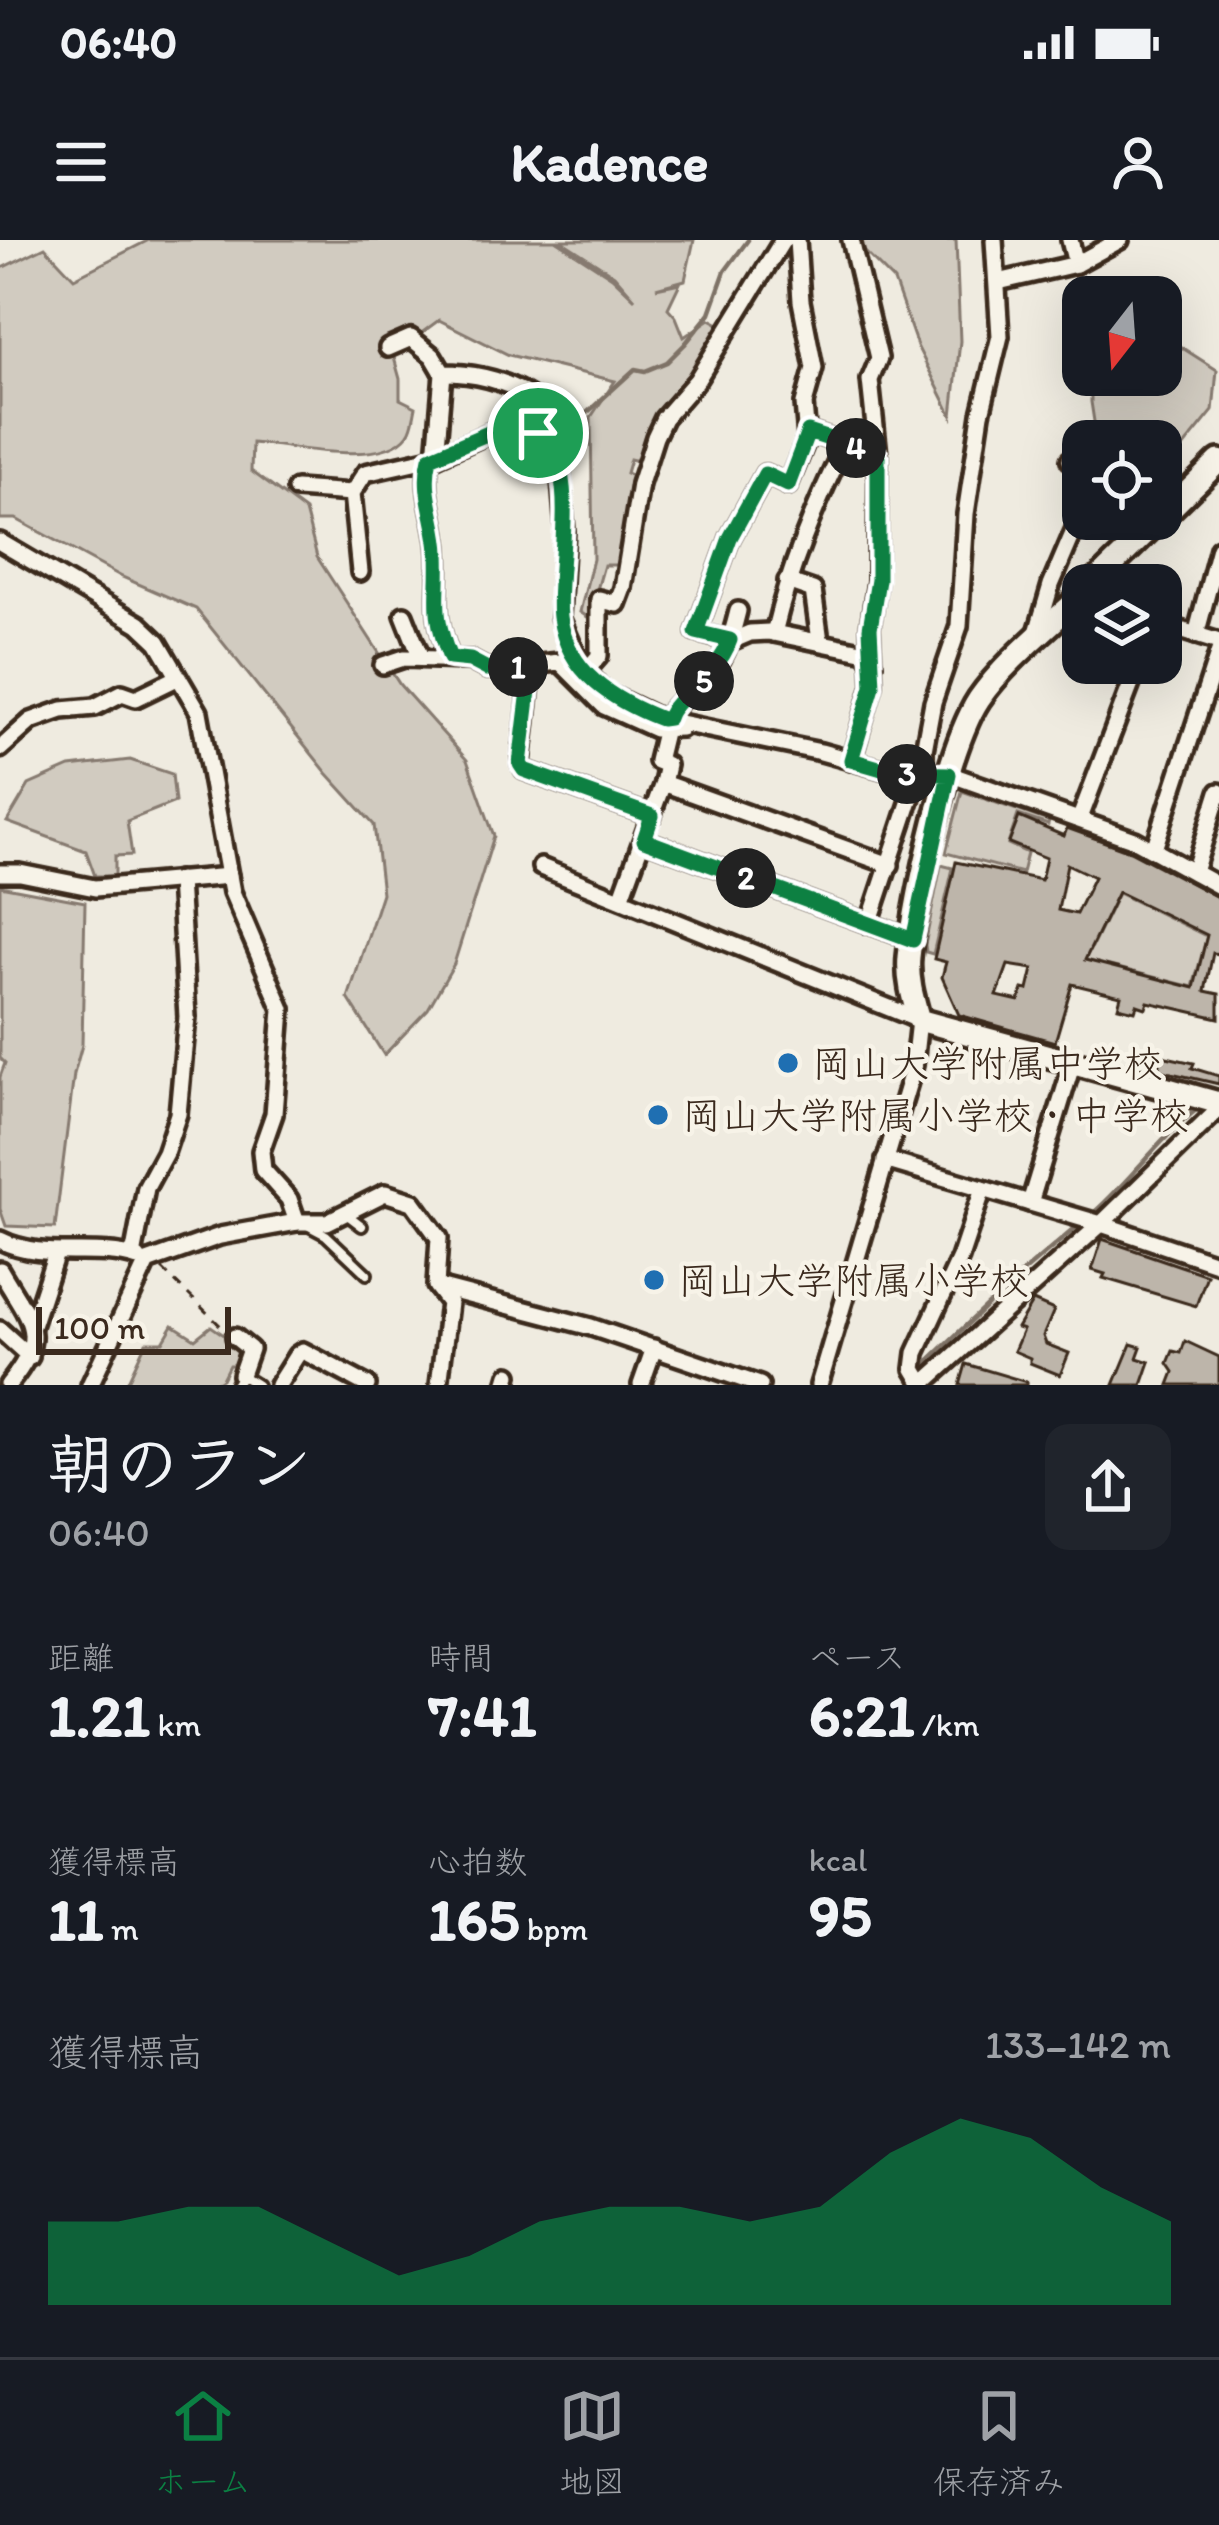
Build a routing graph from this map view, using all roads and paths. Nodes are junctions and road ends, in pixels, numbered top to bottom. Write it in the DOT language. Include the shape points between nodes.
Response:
graph roads {
  1 [pos="784,240"];
  2 [pos="797,240"];
  3 [pos="851,240"];
  4 [pos="994,240"];
  5 [pos="1070,240"];
  6 [pos="1120,240"];
  7 [pos="1076,264"];
  8 [pos="998,282"];
  9 [pos="388,348"];
  10 [pos="443,373"];
  11 [pos="538,429"];
  12 [pos="808,432"];
  13 [pos="845,444"];
  14 [pos="878,455"];
  15 [pos="433,457"];
  16 [pos="1219,461"];
  17 [pos="296,489"];
  18 [pos="352,493"];
  19 [pos="1182,497"];
  20 [pos="1070,540"];
  21 [pos="1138,540"];
  22 [pos="0,542"];
  23 [pos="1219,548"];
  24 [pos="1114,564"];
  25 [pos="360,572"];
  26 [pos="787,581"];
  27 [pos="738,611"];
  28 [pos="404,615"];
  29 [pos="1062,615"];
  30 [pos="1182,631"];
  31 [pos="774,633"];
  32 [pos="1196,635"];
  33 [pos="730,640"];
  34 [pos="820,641"];
  35 [pos="1035,641"];
  36 [pos="1219,646"];
  37 [pos="421,658"];
  38 [pos="450,658"];
  39 [pos="873,664"];
  40 [pos="383,665"];
  41 [pos="532,666"];
  42 [pos="589,668"];
  43 [pos="177,678"];
  44 [pos="1131,684"];
  45 [pos="668,718"];
  46 [pos="0,749"];
  47 [pos="851,760"];
  48 [pos="949,774"];
  49 [pos="921,775"];
  50 [pos="663,783"];
  51 [pos="1219,792"];
  52 [pos="652,816"];
  53 [pos="1080,818"];
  54 [pos="644,840"];
  55 [pos="1154,849"];
  56 [pos="890,865"];
  57 [pos="541,867"];
  58 [pos="1194,872"];
  59 [pos="0,873"];
  60 [pos="229,876"];
  61 [pos="178,880"];
  62 [pos="1219,886"];
  63 [pos="621,899"];
  64 [pos="869,924"];
  65 [pos="913,940"];
  66 [pos="919,1020"];
  67 [pos="1073,1062"];
  68 [pos="1214,1103"];
  69 [pos="885,1160"];
  70 [pos="983,1189"];
  71 [pos="1030,1203"];
  72 [pos="344,1213"];
  73 [pos="1091,1221"];
  74 [pos="297,1222"];
  75 [pos="362,1226"];
  76 [pos="0,1240"];
  77 [pos="56,1253"];
  78 [pos="144,1259"];
  79 [pos="1219,1264"];
  80 [pos="0,1270"];
  81 [pos="368,1274"];
  82 [pos="436,1286"];
  83 [pos="32,1326"];
  84 [pos="0,1330"];
  85 [pos="236,1337"];
  86 [pos="655,1348"];
  87 [pos="30,1357"];
  88 [pos="919,1379"];
  89 [pos="238,1380"];
  90 [pos="8,1385"];
  91 [pos="90,1385"];
  92 [pos="257,1385"];
  93 [pos="278,1385"];
  94 [pos="367,1385"];
  95 [pos="439,1385"];
  96 [pos="641,1385"];
  97 [pos="760,1385"];
  98 [pos="819,1385"];
  1 -- 42 [label="street" via="655,437 623,588 617,604 599,599 600,648"];
  2 -- 12 [label="street" via="814,368 804,404"];
  3 -- 14 [label="street" via="879,358 870,380"];
  4 -- 8 [label="street"];
  5 -- 7 [label="street"];
  6 -- 7 [label="street"];
  7 -- 8 [label="street"];
  8 -- 49 [label="street" via="1000,336 964,528 959,626 933,702"];
  9 -- 10 [label="street" via="421,342"];
  10 -- 11 [label="street" via="473,374 529,394 543,406"];
  10 -- 15 [label="street"];
  11 -- 15 [label="street" via="505,426"];
  11 -- 42 [label="street" via="560,467 560,617"];
  12 -- 13 [label="street"];
  12 -- 33 [label="street" via="788,485 765,474 713,580 696,632"];
  13 -- 14 [label="street"];
  13 -- 26 [label="street"];
  14 -- 39 [label="street"];
  15 -- 18 [label="street" via="365,473"];
  15 -- 38 [label="street" via="426,474 439,549 435,618"];
  16 -- 19 [label="street"];
  17 -- 18 [label="street"];
  18 -- 25 [label="street"];
  20 -- 35 [label="street"];
  21 -- 24 [label="street"];
  22 -- 43 [label="street" via="139,624"];
  23 -- 32 [label="street"];
  26 -- 31 [label="street"];
  26 -- 34 [label="street" via="813,590"];
  27 -- 33 [label="street"];
  28 -- 37 [label="street"];
  29 -- 35 [label="street"];
  30 -- 32 [label="street"];
  31 -- 33 [label="street"];
  31 -- 34 [label="street"];
  32 -- 36 [label="street"];
  33 -- 45 [label="street" via="714,671"];
  34 -- 39 [label="street" via="866,652"];
  35 -- 48 [label="street" via="982,694"];
  36 -- 55 [label="street"];
  37 -- 38 [label="street"];
  37 -- 40 [label="street"];
  38 -- 41 [label="street" via="487,669"];
  39 -- 47 [label="street"];
  41 -- 45 [label="street" via="560,662 604,706 655,729"];
  41 -- 52 [label="street" via="524,770"];
  42 -- 45 [label="street" via="604,692"];
  43 -- 46 [label="street" via="136,698 122,693 31,721"];
  43 -- 60 [label="street" via="199,712"];
  44 -- 53 [label="street"];
  45 -- 47 [label="street"];
  45 -- 50 [label="street" via="657,761 667,765"];
  47 -- 49 [label="street"];
  48 -- 49 [label="street"];
  48 -- 53 [label="street"];
  48 -- 65 [label="street"];
  49 -- 56 [label="street"];
  50 -- 52 [label="street"];
  50 -- 56 [label="street"];
  51 -- 58 [label="street"];
  52 -- 54 [label="street"];
  53 -- 55 [label="street"];
  54 -- 63 [label="street"];
  54 -- 64 [label="street"];
  55 -- 58 [label="street"];
  56 -- 64 [label="street"];
  57 -- 63 [label="street"];
  58 -- 62 [label="street"];
  59 -- 61 [label="street" via="95,888"];
  60 -- 61 [label="street"];
  60 -- 74 [label="street" via="282,1010 274,1114 261,1151 263,1170"];
  61 -- 78 [label="street" via="187,1017 178,1114 146,1188"];
  63 -- 66 [label="street"];
  64 -- 65 [label="street"];
  65 -- 66 [label="street" via="910,987"];
  66 -- 67 [label="street"];
  66 -- 69 [label="street"];
  67 -- 68 [label="street"];
  67 -- 71 [label="street"];
  68 -- 73 [label="street"];
  69 -- 70 [label="street"];
  69 -- 98 [label="street"];
  70 -- 71 [label="street"];
  70 -- 88 [label="street" via="916,1353"];
  71 -- 73 [label="street"];
  72 -- 74 [label="street"];
  72 -- 75 [label="lane"];
  72 -- 82 [label="street" via="380,1193 412,1202 439,1238"];
  73 -- 79 [label="street"];
  73 -- 88 [label="street"];
  74 -- 78 [label="street"];
  74 -- 81 [label="lane" via="326,1235"];
  76 -- 77 [label="street"];
  77 -- 78 [label="street"];
  77 -- 83 [label="street"];
  78 -- 85 [label="path"];
  78 -- 91 [label="street"];
  80 -- 83 [label="street"];
  82 -- 86 [label="street"];
  82 -- 95 [label="street" via="448,1304"];
  83 -- 87 [label="street"];
  84 -- 87 [label="street"];
  85 -- 89 [label="street" via="250,1349"];
  86 -- 96 [label="street"];
  86 -- 97 [label="street"];
  87 -- 90 [label="street"];
  89 -- 92 [label="lane"];
  93 -- 94 [label="street" via="301,1352"];
}
